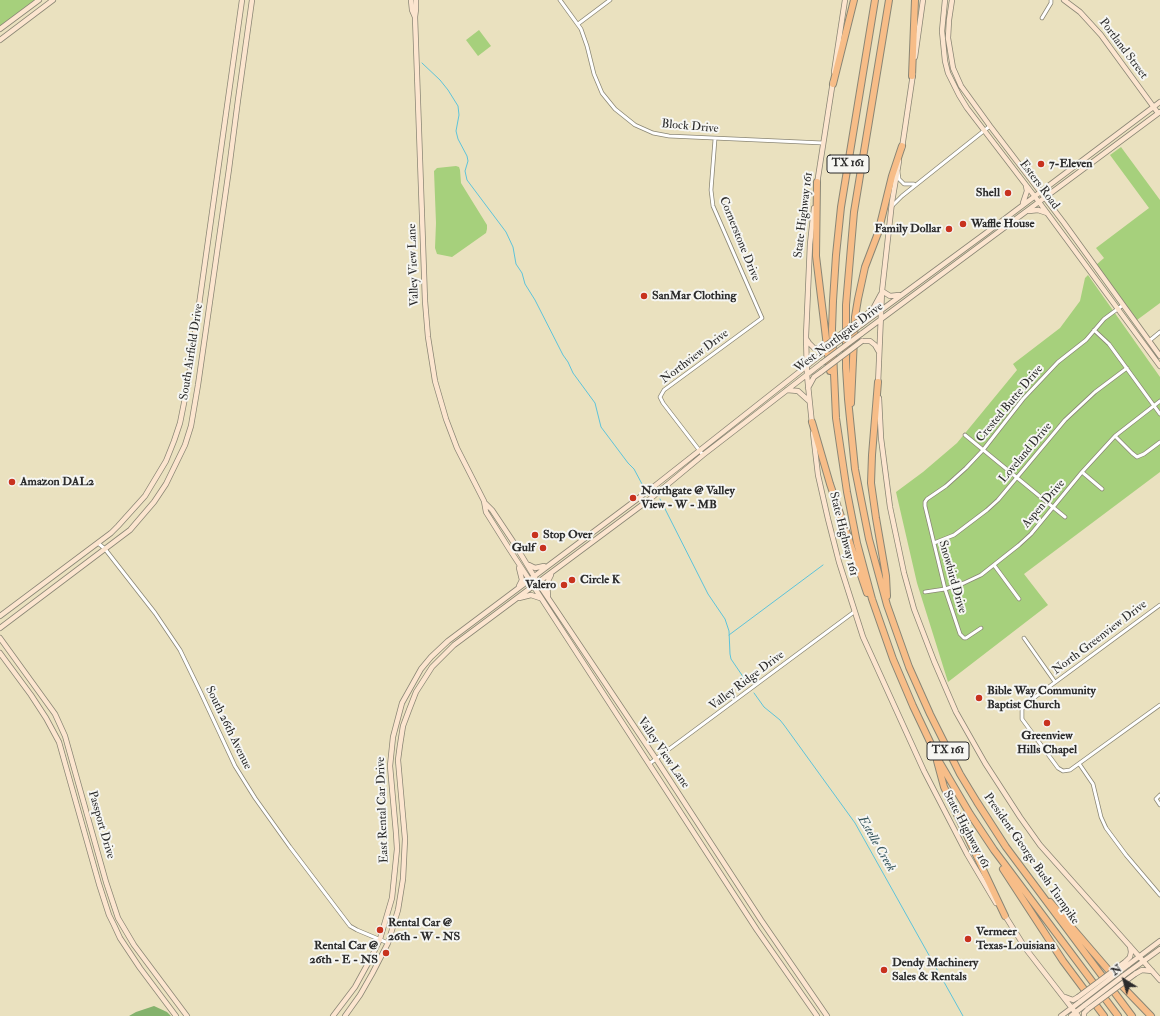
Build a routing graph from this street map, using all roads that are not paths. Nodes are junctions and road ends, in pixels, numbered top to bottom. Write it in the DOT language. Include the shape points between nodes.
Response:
graph roads {
  1 [pos="39,0"];
  2 [pos="53,0"];
  3 [pos="242,0"];
  4 [pos="252,0"];
  5 [pos="411,0"];
  6 [pos="416,0"];
  7 [pos="560,0"];
  8 [pos="610,0"];
  9 [pos="845,0"];
  10 [pos="854,0"];
  11 [pos="875,0"];
  12 [pos="889,0"];
  13 [pos="914,0"];
  14 [pos="924,0"];
  15 [pos="945,0"];
  16 [pos="952,0"];
  17 [pos="1051,0"];
  18 [pos="1064,0"];
  19 [pos="415,17"];
  20 [pos="1042,18"];
  21 [pos="13,20"];
  22 [pos="578,24"];
  23 [pos="18,26"];
  24 [pos="0,29"];
  25 [pos="0,40"];
  26 [pos="950,59"];
  27 [pos="945,61"];
  28 [pos="912,76"];
  29 [pos="833,84"];
  30 [pos="1160,102"];
  31 [pos="1154,107"];
  32 [pos="1159,113"];
  33 [pos="990,126"];
  34 [pos="984,131"];
  35 [pos="715,139"];
  36 [pos="823,143"];
  37 [pos="902,146"];
  38 [pos="1097,150"];
  39 [pos="1103,154"];
  40 [pos="898,168"];
  41 [pos="817,182"];
  42 [pos="1025,182"];
  43 [pos="916,184"];
  44 [pos="1037,194"];
  45 [pos="1042,200"];
  46 [pos="1022,206"];
  47 [pos="892,208"];
  48 [pos="1027,211"];
  49 [pos="1048,214"];
  50 [pos="986,234"];
  51 [pos="990,238"];
  52 [pos="882,291"];
  53 [pos="904,293"];
  54 [pos="1123,304"];
  55 [pos="1118,308"];
  56 [pos="882,310"];
  57 [pos="762,318"];
  58 [pos="880,320"];
  59 [pos="1094,330"];
  60 [pos="1160,332"];
  61 [pos="806,336"];
  62 [pos="1146,343"];
  63 [pos="879,352"];
  64 [pos="192,354"];
  65 [pos="202,356"];
  66 [pos="1160,356"];
  67 [pos="806,366"];
  68 [pos="1160,366"];
  69 [pos="1127,368"];
  70 [pos="806,375"];
  71 [pos="878,382"];
  72 [pos="808,388"];
  73 [pos="787,390"];
  74 [pos="835,398"];
  75 [pos="809,401"];
  76 [pos="1160,401"];
  77 [pos="1154,405"];
  78 [pos="1160,414"];
  79 [pos="812,422"];
  80 [pos="850,422"];
  81 [pos="965,435"];
  82 [pos="1115,436"];
  83 [pos="1160,442"];
  84 [pos="700,450"];
  85 [pos="983,450"];
  86 [pos="703,455"];
  87 [pos="1082,472"];
  88 [pos="1017,477"];
  89 [pos="1102,489"];
  90 [pos="927,499"];
  91 [pos="484,502"];
  92 [pos="1053,507"];
  93 [pos="615,516"];
  94 [pos="1065,517"];
  95 [pos="619,522"];
  96 [pos="98,543"];
  97 [pos="934,543"];
  98 [pos="105,549"];
  99 [pos="556,560"];
  100 [pos="517,561"];
  101 [pos="528,565"];
  102 [pos="994,565"];
  103 [pos="552,573"];
  104 [pos="534,576"];
  105 [pos="529,579"];
  106 [pos="538,583"];
  107 [pos="533,586"];
  108 [pos="518,588"];
  109 [pos="945,589"];
  110 [pos="925,592"];
  111 [pos="548,598"];
  112 [pos="516,599"];
  113 [pos="542,599"];
  114 [pos="1019,599"];
  115 [pos="1160,604"];
  116 [pos="887,605"];
  117 [pos="854,612"];
  118 [pos="0,616"];
  119 [pos="878,618"];
  120 [pos="0,628"];
  121 [pos="981,628"];
  122 [pos="0,638"];
  123 [pos="1024,638"];
  124 [pos="437,651"];
  125 [pos="0,653"];
  126 [pos="442,656"];
  127 [pos="1056,682"];
  128 [pos="38,690"];
  129 [pos="32,695"];
  130 [pos="1160,705"];
  131 [pos="934,751"];
  132 [pos="656,759"];
  133 [pos="649,764"];
  134 [pos="1080,765"];
  135 [pos="1160,795"];
  136 [pos="1160,805"];
  137 [pos="402,808"];
  138 [pos="394,809"];
  139 [pos="988,841"];
  140 [pos="733,878"];
  141 [pos="727,882"];
  142 [pos="1032,883"];
  143 [pos="1160,895"];
  144 [pos="1005,916"];
  145 [pos="380,939"];
  146 [pos="1160,941"];
  147 [pos="388,943"];
  148 [pos="1130,945"];
  149 [pos="1160,949"];
  150 [pos="1140,956"];
  151 [pos="1144,961"];
  152 [pos="1127,964"];
  153 [pos="1152,971"];
  154 [pos="1133,972"];
  155 [pos="800,979"];
  156 [pos="1160,980"];
  157 [pos="793,983"];
  158 [pos="1063,996"];
  159 [pos="1080,999"];
  160 [pos="1086,1007"];
  161 [pos="1072,1008"];
  162 [pos="1077,1014"];
  163 [pos="176,1016"];
  164 [pos="186,1016"];
  165 [pos="333,1016"];
  166 [pos="345,1016"];
  167 [pos="817,1016"];
  168 [pos="827,1016"];
  169 [pos="1061,1016"];
  170 [pos="1071,1016"];
  171 [pos="1084,1016"];
  172 [pos="1104,1016"];
  173 [pos="1118,1016"];
  174 [pos="1132,1016"];
  175 [pos="1151,1016"];
  1 -- 21 [label="main road"];
  2 -- 23 [label="main road"];
  3 -- 64 [label="main road, South Airfield Drive"];
  4 -- 65 [label="main road, South Airfield Drive"];
  5 -- 19 [label="main road, Valley View Lane"];
  6 -- 19 [label="main road, Valley View Lane"];
  7 -- 22 [label="street, Block Drive"];
  8 -- 22 [label="street"];
  9 -- 29 [label="main road, State Highway 161"];
  10 -- 29 [label="highway"];
  11 -- 74 [label="highway, President George Bush Turnpike / TX 161" via="836,249 832,329"];
  12 -- 80 [label="highway, President George Bush Turnpike / TX 161" via="851,242 846,324"];
  13 -- 28 [label="highway"];
  14 -- 28 [label="main road"];
  15 -- 27 [label="main road, Esters Road" via="942,32"];
  16 -- 26 [label="main road, Esters Road" via="948,38"];
  17 -- 20 [label="street"];
  18 -- 31 [label="main road, Portland Street" via="1080,12 1101,35"];
  19 -- 91 [label="main road, Valley View Lane" via="425,301 430,357 446,419 467,470"];
  21 -- 23 [label="main road"];
  21 -- 24 [label="main road"];
  22 -- 35 [label="street, Block Drive" via="602,93 621,115 653,133"];
  23 -- 25 [label="main road"];
  26 -- 27 [label="main road"];
  26 -- 33 [label="main road, Esters Road" via="956,77"];
  27 -- 34 [label="main road, Esters Road" via="959,96"];
  28 -- 37 [label="main road"];
  29 -- 36 [label="main road, State Highway 161"];
  30 -- 31 [label="main road, West Northgate Drive"];
  31 -- 32 [label="main road, Portland Street"];
  31 -- 38 [label="main road, West Northgate Drive"];
  32 -- 39 [label="main road, West Northgate Drive"];
  33 -- 34 [label="street"];
  33 -- 44 [label="main road, Esters Road"];
  34 -- 42 [label="main road, Esters Road"];
  34 -- 43 [label="street"];
  35 -- 36 [label="street, Block Drive"];
  35 -- 57 [label="street, Cornerstone Drive" via="711,190 713,206"];
  36 -- 41 [label="main road, State Highway 161"];
  37 -- 40 [label="main road"];
  37 -- 80 [label="highway" via="858,299"];
  38 -- 39 [label="main road"];
  38 -- 44 [label="main road, West Northgate Drive"];
  39 -- 45 [label="main road, West Northgate Drive"];
  40 -- 43 [label="street" via="899,179 904,184"];
  40 -- 47 [label="main road"];
  41 -- 61 [label="main road, State Highway 161" via="810,244"];
  41 -- 74 [label="highway" via="816,256"];
  42 -- 44 [label="main road, Esters Road"];
  42 -- 46 [label="main road" via="1027,191"];
  43 -- 47 [label="street"];
  44 -- 45 [label="main road, Esters Road"];
  44 -- 46 [label="main road, West Northgate Drive"];
  45 -- 48 [label="main road, West Northgate Drive"];
  45 -- 49 [label="main road, Esters Road"];
  45 -- 54 [label="main road, Esters Road"];
  46 -- 50 [label="main road, West Northgate Drive"];
  47 -- 52 [label="main road"];
  48 -- 49 [label="main road" via="1038,210"];
  48 -- 51 [label="main road, West Northgate Drive"];
  49 -- 55 [label="main road, Esters Road"];
  50 -- 51 [label="main road"];
  50 -- 53 [label="main road, West Northgate Drive"];
  51 -- 58 [label="main road, West Northgate Drive"];
  52 -- 53 [label="main road" via="890,296"];
  52 -- 56 [label="main road"];
  52 -- 61 [label="main road, bridge" via="874,307 822,348 814,348"];
  53 -- 56 [label="main road, West Northgate Drive"];
  54 -- 55 [label="street, Crested Butte Drive"];
  54 -- 62 [label="main road, Esters Road"];
  55 -- 59 [label="street, Crested Butte Drive"];
  55 -- 62 [label="main road, Esters Road"];
  56 -- 58 [label="main road"];
  56 -- 67 [label="main road, West Northgate Drive, bridge"];
  57 -- 84 [label="street, Northview Drive" via="664,390 660,397"];
  58 -- 63 [label="main road"];
  58 -- 70 [label="main road, West Northgate Drive, bridge"];
  59 -- 69 [label="street" via="1109,344"];
  59 -- 85 [label="street, Crested Butte Drive" via="1086,340 1058,362 1023,399"];
  60 -- 62 [label="street"];
  61 -- 67 [label="main road, State Highway 161"];
  62 -- 66 [label="main road, Esters Road"];
  62 -- 68 [label="main road, Esters Road"];
  63 -- 71 [label="main road"];
  63 -- 72 [label="main road, bridge" via="870,341 862,341 814,377"];
  64 -- 65 [label="main road"];
  64 -- 96 [label="main road, South Airfield Drive" via="180,423 166,461 146,496"];
  65 -- 98 [label="main road, South Airfield Drive" via="191,426 185,445 166,484 130,530"];
  67 -- 70 [label="main road, State Highway 161"];
  67 -- 84 [label="main road, West Northgate Drive"];
  69 -- 77 [label="street"];
  69 -- 88 [label="street, Loveland Drive" via="1095,392 1065,420"];
  70 -- 72 [label="main road, State Highway 161"];
  70 -- 73 [label="main road, West Northgate Drive"];
  71 -- 116 [label="highway" via="871,483 886,576"];
  71 -- 148 [label="main road" via="892,520 912,600 956,712 1020,818 1054,861"];
  72 -- 75 [label="main road, State Highway 161"];
  73 -- 75 [label="main road" via="798,391"];
  73 -- 86 [label="main road, West Northgate Drive"];
  74 -- 119 [label="highway, President George Bush Turnpike / TX 161" via="839,442 852,520"];
  75 -- 79 [label="main road, State Highway 161"];
  76 -- 77 [label="street, Aspen Drive"];
  77 -- 78 [label="street"];
  77 -- 82 [label="street, Aspen Drive"];
  79 -- 117 [label="main road, State Highway 161" via="818,474 827,515"];
  79 -- 119 [label="highway" via="862,581"];
  80 -- 116 [label="highway, President George Bush Turnpike / TX 161" via="866,524"];
  81 -- 85 [label="street"];
  82 -- 83 [label="street" via="1137,457"];
  82 -- 87 [label="street, Aspen Drive"];
  84 -- 86 [label="street, Northview Drive"];
  84 -- 93 [label="main road, West Northgate Drive"];
  85 -- 88 [label="street"];
  85 -- 90 [label="street, Crested Butte Drive" via="946,486"];
  86 -- 95 [label="main road, West Northgate Drive"];
  87 -- 89 [label="street"];
  87 -- 92 [label="street, Aspen Drive"];
  88 -- 92 [label="street"];
  88 -- 97 [label="street, Loveland Drive" via="998,500 973,521 947,539"];
  90 -- 97 [label="street, Snowbird Drive" via="925,506"];
  91 -- 100 [label="main road, Valley View Lane" via="486,512"];
  91 -- 101 [label="main road, Valley View Lane"];
  92 -- 94 [label="street"];
  92 -- 102 [label="street, Aspen Drive" via="1031,534"];
  93 -- 95 [label="main road"];
  93 -- 99 [label="main road, West Northgate Drive"];
  95 -- 103 [label="main road, West Northgate Drive"];
  96 -- 98 [label="street, South 26th Avenue"];
  96 -- 118 [label="main road, South Airfield Drive"];
  97 -- 109 [label="street, Snowbird Drive"];
  98 -- 120 [label="main road, South Airfield Drive"];
  98 -- 145 [label="street, South 26th Avenue" via="180,650 235,766 255,798 348,924"];
  99 -- 101 [label="main road" via="539,568"];
  99 -- 104 [label="main road, West Northgate Drive"];
  100 -- 105 [label="main road, Valley View Lane"];
  100 -- 108 [label="main road" via="522,577"];
  101 -- 104 [label="main road, Valley View Lane"];
  102 -- 109 [label="street, Aspen Drive" via="964,583"];
  102 -- 114 [label="street"];
  103 -- 106 [label="main road, West Northgate Drive"];
  103 -- 111 [label="main road" via="547,583"];
  104 -- 105 [label="main road, East Rental Car Drive"];
  104 -- 106 [label="main road, Valley View Lane"];
  105 -- 107 [label="main road, Valley View Lane"];
  105 -- 108 [label="main road, East Rental Car Drive"];
  106 -- 107 [label="main road, West Northgate Drive"];
  106 -- 111 [label="main road, Valley View Lane"];
  107 -- 112 [label="main road, East Rental Car Drive"];
  107 -- 113 [label="main road, Valley View Lane"];
  108 -- 124 [label="main road, East Rental Car Drive"];
  109 -- 110 [label="street, Aspen Drive"];
  109 -- 121 [label="street, Snowbird Drive" via="960,634 968,638"];
  111 -- 132 [label="main road, Valley View Lane"];
  112 -- 113 [label="main road" via="530,594"];
  112 -- 126 [label="main road, East Rental Car Drive"];
  113 -- 133 [label="main road, Valley View Lane"];
  115 -- 127 [label="street, North Greenview Drive"];
  116 -- 142 [label="highway, President George Bush Turnpike / TX 161" via="909,667 950,755 987,819"];
  117 -- 132 [label="street, Valley Ridge Drive"];
  117 -- 144 [label="main road, State Highway 161" via="874,663 927,778 967,854"];
  119 -- 131 [label="highway, President George Bush Turnpike / TX 161" via="902,682"];
  122 -- 128 [label="main road, Passport Drive"];
  123 -- 127 [label="street"];
  124 -- 126 [label="main road"];
  124 -- 138 [label="main road, East Rental Car Drive" via="421,669 409,689 392,737 390,766"];
  125 -- 129 [label="main road, Passport Drive"];
  126 -- 137 [label="main road, East Rental Car Drive" via="416,692 403,726 398,760"];
  127 -- 134 [label="street, North Greenview Drive" via="1027,703 1022,709 1022,719 1058,768 1063,771"];
  128 -- 129 [label="main road"];
  128 -- 164 [label="main road, Passport Drive" via="55,714 67,739 118,918"];
  129 -- 163 [label="main road, Passport Drive" via="61,748 109,915 120,938"];
  130 -- 134 [label="street"];
  131 -- 139 [label="highway, President George Bush Turnpike / TX 161"];
  131 -- 144 [label="highway" via="944,787"];
  132 -- 133 [label="street, Valley Ridge Drive"];
  132 -- 140 [label="main road, Valley View Lane"];
  133 -- 141 [label="main road, Valley View Lane"];
  134 -- 143 [label="street" via="1093,784 1106,828"];
  135 -- 136 [label="street" via="1156,799"];
  137 -- 138 [label="main road"];
  137 -- 147 [label="main road, East Rental Car Drive" via="405,839 404,879"];
  138 -- 145 [label="main road, East Rental Car Drive" via="397,849 394,886"];
  139 -- 172 [label="highway" via="1006,874 1063,961"];
  139 -- 173 [label="highway, President George Bush Turnpike / TX 161"];
  140 -- 141 [label="main road"];
  140 -- 155 [label="main road, Valley View Lane"];
  141 -- 157 [label="main road, Valley View Lane"];
  142 -- 174 [label="highway, President George Bush Turnpike / TX 161"];
  142 -- 175 [label="highway"];
  144 -- 158 [label="main road, State Highway 161" via="1026,949"];
  145 -- 147 [label="street, South 26th Avenue"];
  145 -- 165 [label="main road, East Rental Car Drive" via="355,987"];
  146 -- 150 [label="main road"];
  147 -- 166 [label="main road, East Rental Car Drive" via="360,995"];
  148 -- 150 [label="main road"];
  148 -- 152 [label="main road" via="1131,952"];
  149 -- 151 [label="main road"];
  150 -- 151 [label="main road"];
  150 -- 152 [label="main road"];
  151 -- 153 [label="main road"];
  151 -- 154 [label="main road"];
  152 -- 159 [label="main road, bridge"];
  153 -- 154 [label="main road"];
  153 -- 156 [label="main road"];
  154 -- 160 [label="main road, bridge"];
  155 -- 157 [label="main road"];
  155 -- 168 [label="main road, Valley View Lane"];
  157 -- 167 [label="main road, Valley View Lane"];
  158 -- 159 [label="main road" via="1073,1000"];
  158 -- 161 [label="main road, State Highway 161"];
  159 -- 161 [label="main road"];
  160 -- 162 [label="main road"];
  160 -- 171 [label="main road"];
  161 -- 162 [label="main road, State Highway 161"];
  161 -- 169 [label="main road"];
  162 -- 170 [label="main road"];
}
